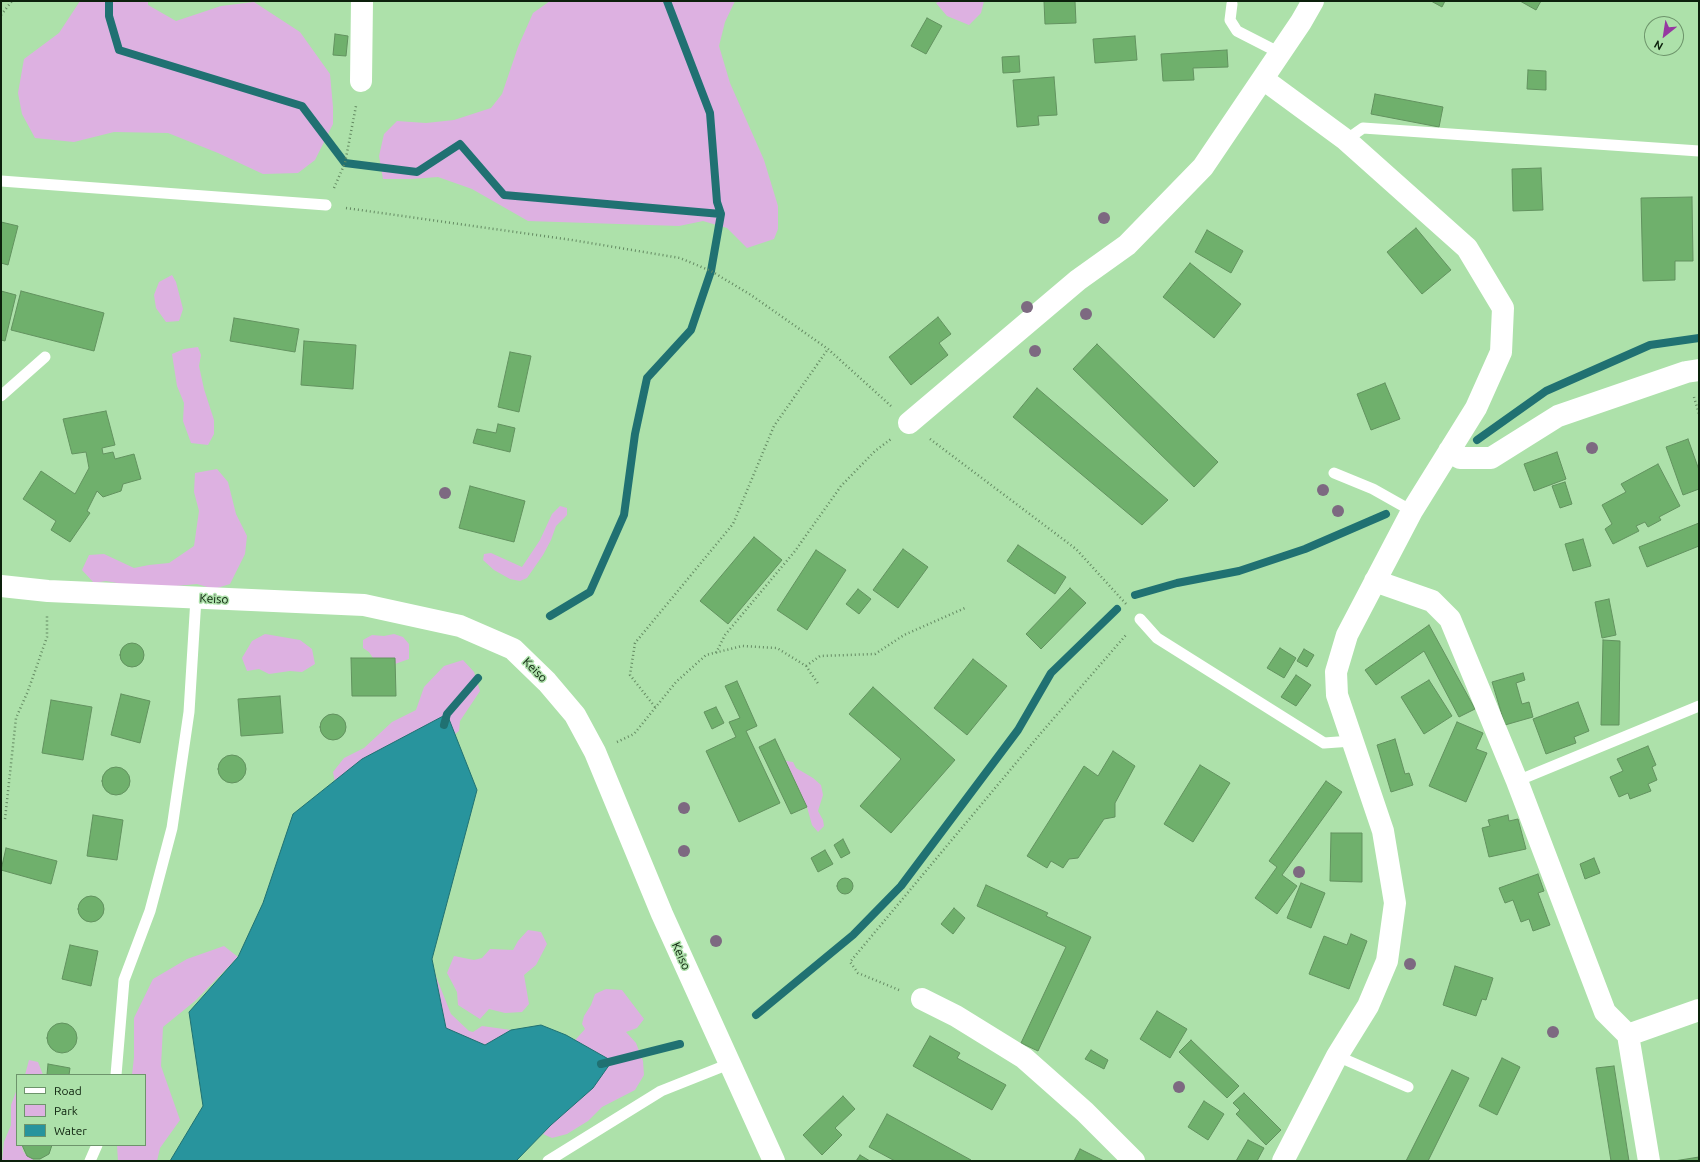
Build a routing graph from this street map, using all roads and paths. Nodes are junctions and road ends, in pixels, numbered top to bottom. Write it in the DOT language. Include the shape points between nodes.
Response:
graph roads {
  1 [pos="12,1"];
  2 [pos="362,1"];
  3 [pos="1313,1"];
  4 [pos="1232,4"];
  5 [pos="1,15"];
  6 [pos="1280,53"];
  7 [pos="1263,79"];
  8 [pos="361,81"];
  9 [pos="1346,140"];
  10 [pos="1699,151"];
  11 [pos="1,181"];
  12 [pos="326,205"];
  13 [pos="828,348"];
  14 [pos="45,357"];
  15 [pos="1699,370"];
  16 [pos="1,396"];
  17 [pos="909,423"];
  18 [pos="1449,451"];
  19 [pos="1334,473"];
  20 [pos="1412,511"];
  21 [pos="1374,581"];
  22 [pos="1,586"];
  23 [pos="48,591"];
  24 [pos="196,598"];
  25 [pos="965,608"];
  26 [pos="1140,619"];
  27 [pos="716,653"];
  28 [pos="806,666"];
  29 [pos="819,685"];
  30 [pos="1699,706"];
  31 [pos="655,707"];
  32 [pos="1352,741"];
  33 [pos="595,752"];
  34 [pos="1517,781"];
  35 [pos="5,819"];
  36 [pos="922,999"];
  37 [pos="1699,1010"];
  38 [pos="1628,1035"];
  39 [pos="1337,1056"];
  40 [pos="729,1064"];
  41 [pos="116,1074"];
  42 [pos="1408,1087"];
  43 [pos="98,1146"];
  44 [pos="90,1161"];
  45 [pos="548,1161"];
  46 [pos="774,1161"];
  47 [pos="1134,1161"];
  48 [pos="1283,1161"];
  49 [pos="1650,1161"];
  1 -- 5 [label="path"];
  2 -- 8 [label="street"];
  3 -- 6 [label="street"];
  4 -- 6 [label="lane" via="1230,20 1237,31"];
  6 -- 7 [label="street"];
  7 -- 9 [label="street"];
  7 -- 17 [label="street" via="1203,167 1127,245 1078,280"];
  8 -- 12 [label="path" via="345,163"];
  9 -- 10 [label="lane" via="1363,128"];
  9 -- 18 [label="street" via="1467,248 1503,308 1501,352 1476,408"];
  11 -- 12 [label="lane"];
  12 -- 13 [label="path" via="680,258 711,271 751,295"];
  13 -- 17 [label="path"];
  13 -- 31 [label="path" via="774,426 733,524 635,643 630,675"];
  14 -- 16 [label="lane"];
  15 -- 18 [label="street" via="1686,372 1558,416 1491,458 1460,458"];
  17 -- 26 [label="path" via="1076,549"];
  17 -- 27 [label="path" via="875,451 841,486 795,552 725,636"];
  18 -- 20 [label="street"];
  19 -- 20 [label="lane" via="1374,489"];
  20 -- 21 [label="street"];
  21 -- 32 [label="street" via="1347,635 1336,672 1337,695"];
  21 -- 34 [label="street" via="1432,601 1450,619"];
  22 -- 23 [label="street, Keiso"];
  23 -- 24 [label="street, Keiso"];
  23 -- 35 [label="path" via="47,637 16,718"];
  24 -- 33 [label="street, Keiso" via="364,605 460,626 513,649 547,682 575,715"];
  24 -- 41 [label="lane" via="189,712 172,828 150,911 124,980"];
  25 -- 28 [label="path" via="904,635 875,654 820,656"];
  26 -- 32 [label="lane" via="1157,638 1324,743"];
  26 -- 36 [label="path" via="850,962 858,972"];
  27 -- 28 [label="path" via="742,646 777,648"];
  27 -- 31 [label="path" via="706,655 676,682"];
  28 -- 29 [label="path"];
  30 -- 34 [label="lane"];
  31 -- 33 [label="path" via="634,734"];
  32 -- 39 [label="street" via="1383,831 1395,903 1387,961 1368,1006"];
  33 -- 40 [label="street, Keiso" via="662,914"];
  34 -- 38 [label="street" via="1605,1012"];
  36 -- 47 [label="street" via="956,1016 1024,1058 1085,1112"];
  37 -- 38 [label="street"];
  38 -- 49 [label="street"];
  39 -- 42 [label="lane"];
  39 -- 48 [label="street"];
  40 -- 45 [label="lane" via="661,1091"];
  40 -- 46 [label="street, Keiso"];
  43 -- 44 [label="lane"];
}
